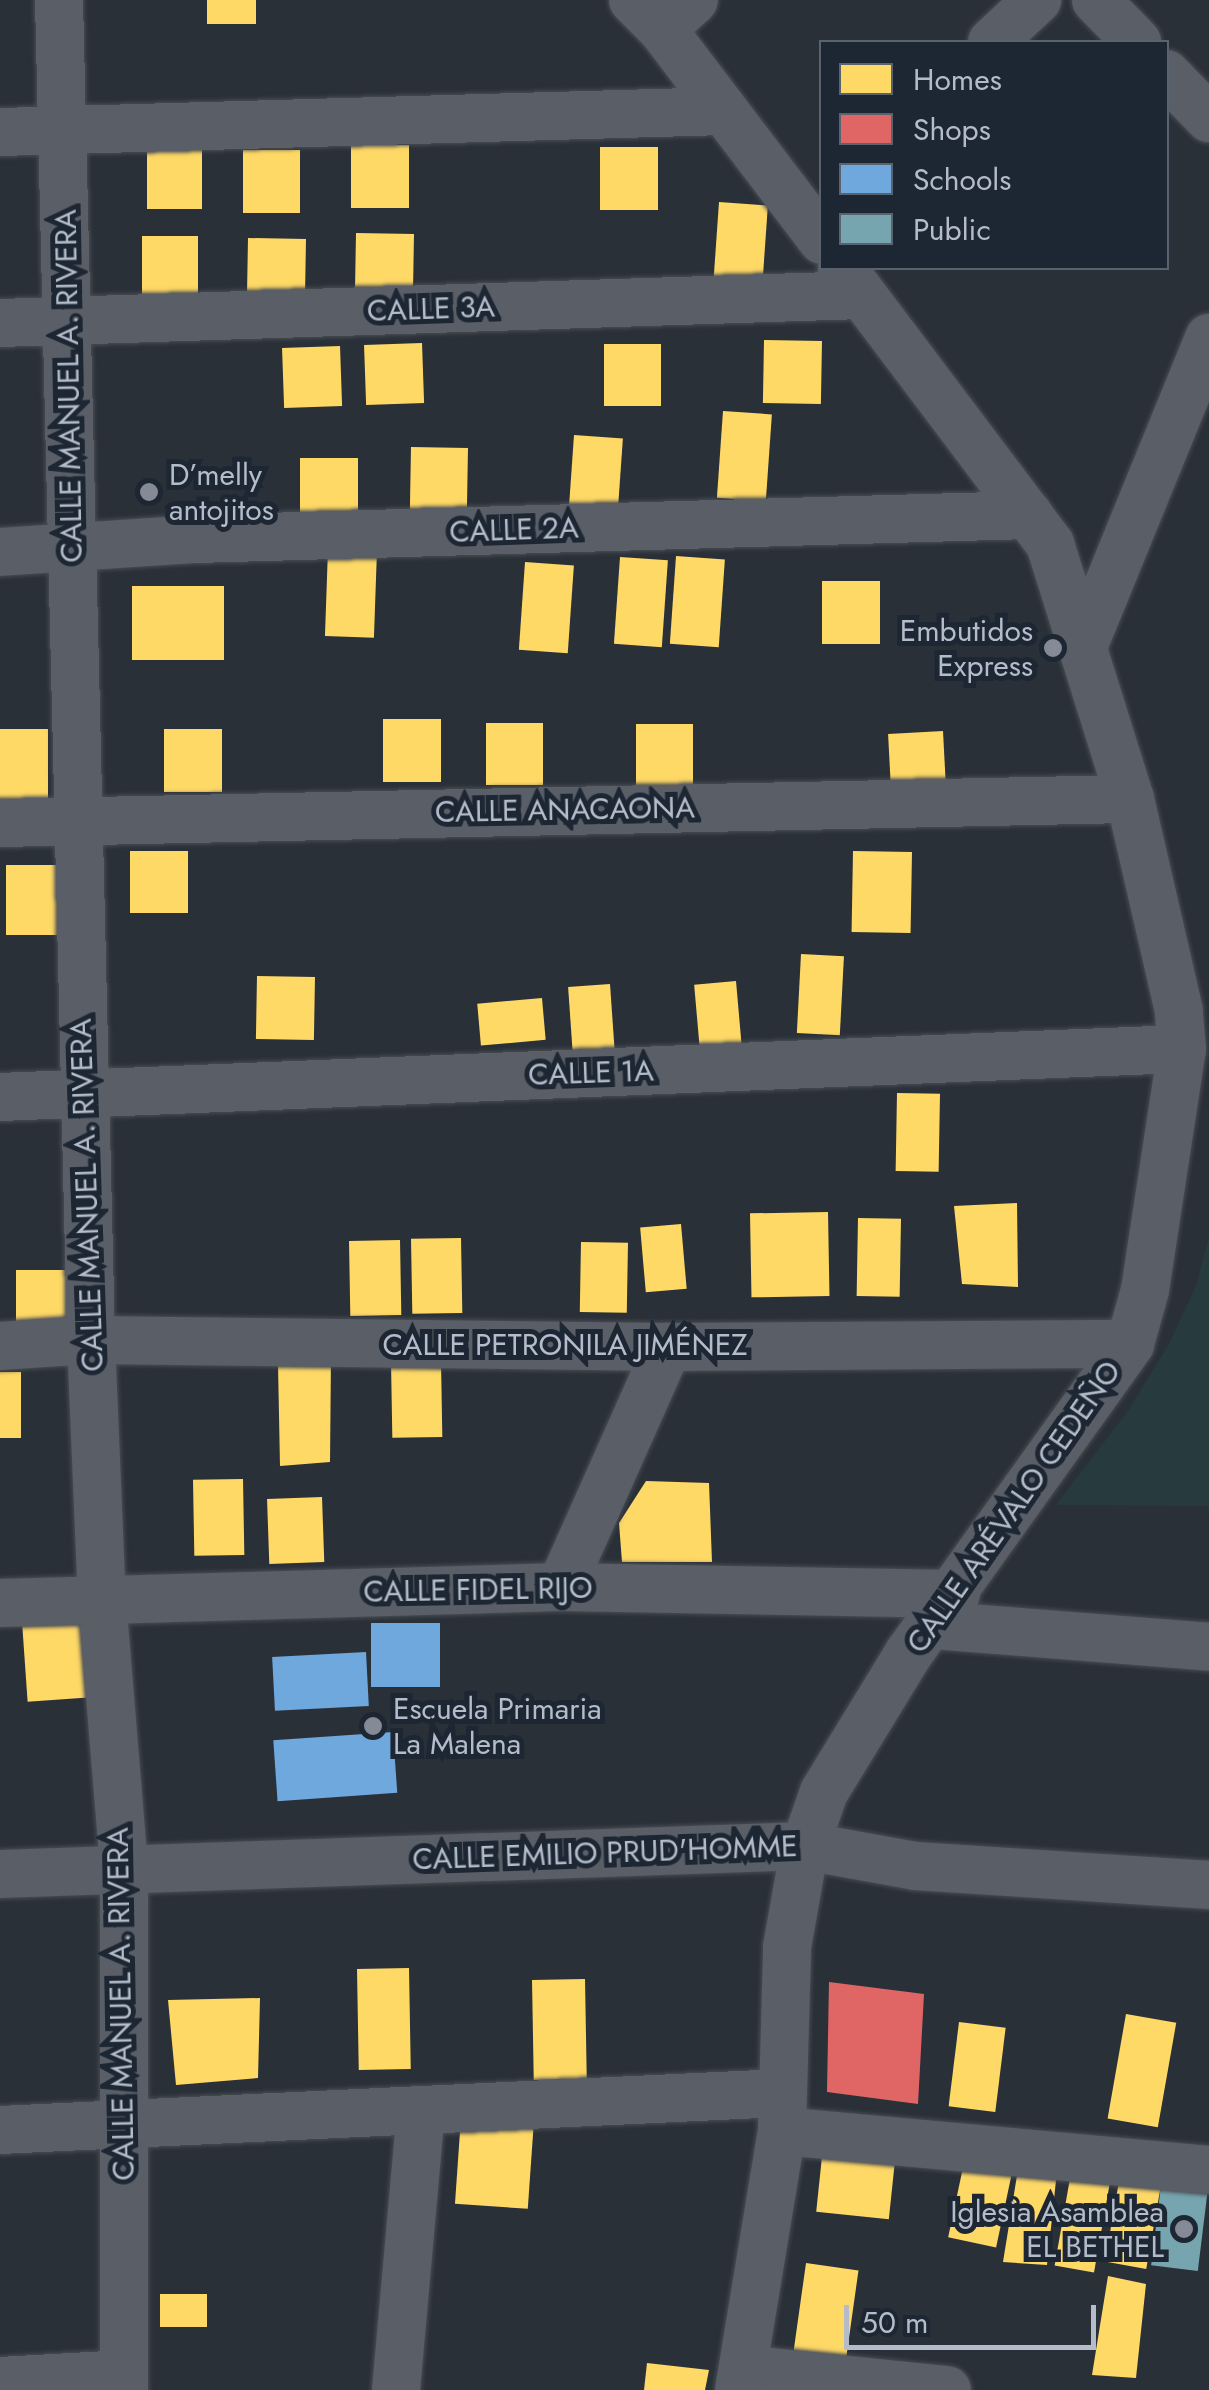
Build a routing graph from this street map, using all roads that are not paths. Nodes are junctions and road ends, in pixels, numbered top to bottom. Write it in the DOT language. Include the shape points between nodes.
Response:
graph roads {
  1 [pos="59,0"];
  2 [pos="1037,0"];
  3 [pos="1096,0"];
  4 [pos="663,10"];
  5 [pos="994,40"];
  6 [pos="1135,40"];
  7 [pos="1169,77"];
  8 [pos="724,110"];
  9 [pos="1209,118"];
  10 [pos="63,130"];
  11 [pos="0,132"];
  12 [pos="816,221"];
  13 [pos="852,281"];
  14 [pos="68,321"];
  15 [pos="0,323"];
  16 [pos="1209,338"];
  17 [pos="1029,515"];
  18 [pos="73,551"];
  19 [pos="0,552"];
  20 [pos="1083,647"];
  21 [pos="1130,799"];
  22 [pos="76,820"];
  23 [pos="0,823"];
  24 [pos="1190,1024"];
  25 [pos="84,1094"];
  26 [pos="0,1098"];
  27 [pos="91,1340"];
  28 [pos="1130,1344"];
  29 [pos="0,1346"];
  30 [pos="668,1347"];
  31 [pos="561,1587"];
  32 [pos="102,1599"];
  33 [pos="0,1603"];
  34 [pos="944,1609"];
  35 [pos="1209,1647"];
  36 [pos="805,1846"];
  37 [pos="124,1868"];
  38 [pos="0,1874"];
  39 [pos="1209,1885"];
  40 [pos="421,2111"];
  41 [pos="781,2112"];
  42 [pos="123,2124"];
  43 [pos="0,2130"];
  44 [pos="1209,2170"];
  45 [pos="741,2380"];
  46 [pos="0,2381"];
  47 [pos="124,2382"];
  48 [pos="396,2390"];
  49 [pos="947,2390"];
  1 -- 10 [label="street, CALLE MANUEL A. RIVERA"];
  2 -- 5 [label="street"];
  3 -- 6 [label="street"];
  4 -- 8 [label="street"];
  7 -- 9 [label="street"];
  8 -- 10 [label="street"];
  8 -- 12 [label="street"];
  10 -- 11 [label="street"];
  10 -- 14 [label="street, CALLE MANUEL A. RIVERA"];
  13 -- 14 [label="street, CALLE 3A"];
  13 -- 17 [label="street, CALLE ARÉVALO CEDEÑO"];
  14 -- 15 [label="street, CALLE 3A"];
  14 -- 18 [label="street, CALLE MANUEL A. RIVERA"];
  16 -- 20 [label="street"];
  17 -- 18 [label="street, CALLE 2A" via="196,539"];
  17 -- 20 [label="street, CALLE ARÉVALO CEDEÑO" via="1050,544"];
  18 -- 19 [label="street, CALLE 2A"];
  18 -- 22 [label="street, CALLE MANUEL A. RIVERA"];
  20 -- 21 [label="street, CALLE ARÉVALO CEDEÑO"];
  21 -- 22 [label="street, CALLE ANACAONA"];
  21 -- 24 [label="street, CALLE ARÉVALO CEDEÑO"];
  22 -- 23 [label="street, CALLE ANACAONA"];
  22 -- 25 [label="street, CALLE MANUEL A. RIVERA"];
  24 -- 25 [label="street, CALLE 1A"];
  24 -- 28 [label="street, CALLE ARÉVALO CEDEÑO"];
  25 -- 26 [label="street, CALLE 1A"];
  25 -- 27 [label="street, CALLE MANUEL A. RIVERA"];
  27 -- 29 [label="street, CALLE PETRONILA JIMÉNEZ"];
  27 -- 30 [label="street, CALLE PETRONILA JIMÉNEZ"];
  27 -- 32 [label="street, CALLE MANUEL A. RIVERA"];
  28 -- 30 [label="street, CALLE PETRONILA JIMÉNEZ"];
  28 -- 34 [label="street, CALLE ARÉVALO CEDEÑO"];
  30 -- 31 [label="street"];
  31 -- 32 [label="street, CALLE FIDEL RIJO"];
  31 -- 34 [label="street, CALLE FIDEL RIJO"];
  32 -- 33 [label="street, CALLE FIDEL RIJO"];
  32 -- 37 [label="street, CALLE MANUEL A. RIVERA"];
  34 -- 35 [label="street, CALLE FIDEL RIJO"];
  34 -- 36 [label="street, CALLE ARÉVALO CEDEÑO" via="824,1792"];
  36 -- 37 [label="street, CALLE EMILIO PRUD'HOMME"];
  36 -- 39 [label="street, CALLE EMILIO PRUD'HOMME" via="916,1866"];
  36 -- 41 [label="street, CALLE ARÉVALO CEDEÑO" via="788,1947"];
  37 -- 38 [label="street, CALLE EMILIO PRUD'HOMME"];
  37 -- 42 [label="street, CALLE MANUEL A. RIVERA"];
  40 -- 41 [label="street"];
  40 -- 42 [label="street"];
  40 -- 48 [label="street"];
  41 -- 44 [label="street"];
  41 -- 45 [label="street, CALLE ARÉVALO CEDEÑO"];
  42 -- 43 [label="street"];
  42 -- 47 [label="street, CALLE MANUEL A. RIVERA"];
  45 -- 49 [label="street"];
  46 -- 47 [label="street"];
}
